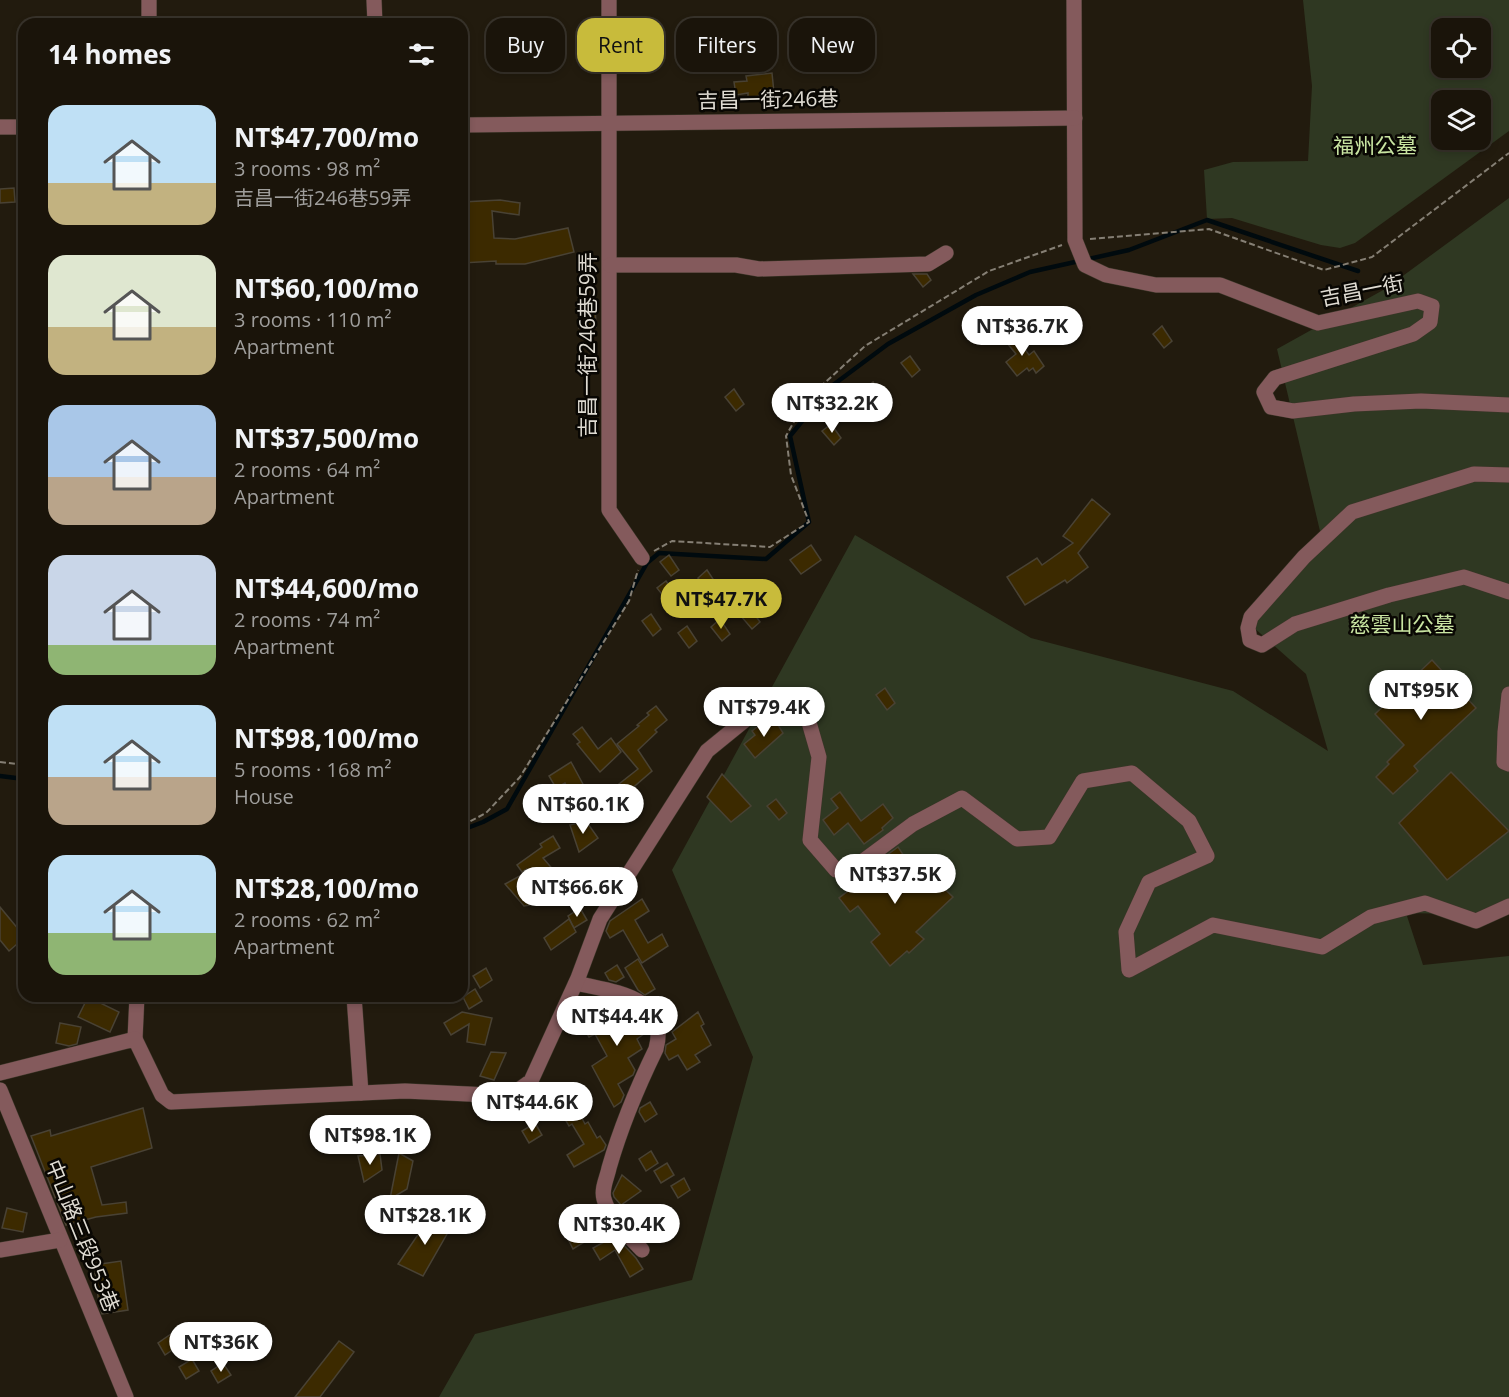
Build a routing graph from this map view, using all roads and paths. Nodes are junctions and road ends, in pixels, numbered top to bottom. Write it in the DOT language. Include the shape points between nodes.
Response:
graph roads {
  1 [pos="149,0"];
  2 [pos="375,0"];
  3 [pos="609,0"];
  4 [pos="1074,0"];
  5 [pos="149,18"];
  6 [pos="375,18"];
  7 [pos="1075,118"];
  8 [pos="610,122"];
  9 [pos="468,125"];
  10 [pos="0,127"];
  11 [pos="18,127"];
  12 [pos="1509,153"];
  13 [pos="1075,240"];
  14 [pos="946,253"];
  15 [pos="610,265"];
  16 [pos="1509,405"];
  17 [pos="1509,475"];
  18 [pos="642,558"];
  19 [pos="1509,592"];
  20 [pos="1509,694"];
  21 [pos="0,762"];
  22 [pos="18,764"];
  23 [pos="1509,764"];
  24 [pos="468,822"];
  25 [pos="1509,906"];
  26 [pos="576,983"];
  27 [pos="136,1002"];
  28 [pos="354,1002"];
  29 [pos="135,1039"];
  30 [pos="0,1073"];
  31 [pos="0,1090"];
  32 [pos="361,1093"];
  33 [pos="60,1240"];
  34 [pos="0,1250"];
  35 [pos="642,1250"];
  36 [pos="126,1397"];
  1 -- 5 [label="street"];
  2 -- 6 [label="street"];
  3 -- 8 [label="street, 吉昌一街246巷59弄"];
  4 -- 7 [label="street, 吉昌一街"];
  7 -- 8 [label="street, 吉昌一街246巷"];
  7 -- 13 [label="street, 吉昌一街"];
  8 -- 9 [label="street, 吉昌一街246巷"];
  8 -- 15 [label="street, 吉昌一街246巷59弄"];
  10 -- 11 [label="street"];
  12 -- 13 [label="path" via="1372,257 1324,270 1209,229"];
  13 -- 16 [label="street, 吉昌一街" via="1085,265 1106,275 1156,285 1220,285 1318,323 1418,301 1432,306 1430,322 1413,334 1275,378 1264,392 1271,407 1293,411 1421,401"];
  13 -- 18 [label="path" via="980,276 864,346 806,400 786,436 791,475 808,522 770,547 672,541"];
  14 -- 15 [label="street" via="928,264 759,269 736,265"];
  15 -- 18 [label="street, 吉昌一街246巷59弄" via="609,510"];
  17 -- 19 [label="street" via="1474,474 1352,512 1304,557 1251,617 1248,628 1250,640 1262,645 1295,624 1464,577"];
  18 -- 24 [label="path" via="629,601 520,777 486,813"];
  20 -- 23 [label="street" via="1504,762"];
  21 -- 22 [label="path"];
  25 -- 26 [label="street" via="1476,921 1425,903 1371,917 1322,947 1213,925 1129,970 1126,932 1149,882 1207,856 1189,821 1132,772 1083,781 1049,837 1017,839 962,798 914,824 859,864 836,870 810,840 819,757 806,712 767,702 707,751 600,919"];
  26 -- 32 [label="street" via="531,1081 510,1096 405,1090"];
  26 -- 35 [label="street" via="637,999 657,1021 659,1040 629,1105 603,1192 605,1204"];
  27 -- 29 [label="street"];
  28 -- 32 [label="street"];
  29 -- 30 [label="street"];
  29 -- 32 [label="street" via="162,1095 171,1102"];
  31 -- 33 [label="street, 中山路三段953巷"];
  33 -- 34 [label="street"];
  33 -- 36 [label="street, 中山路三段953巷"];
}
